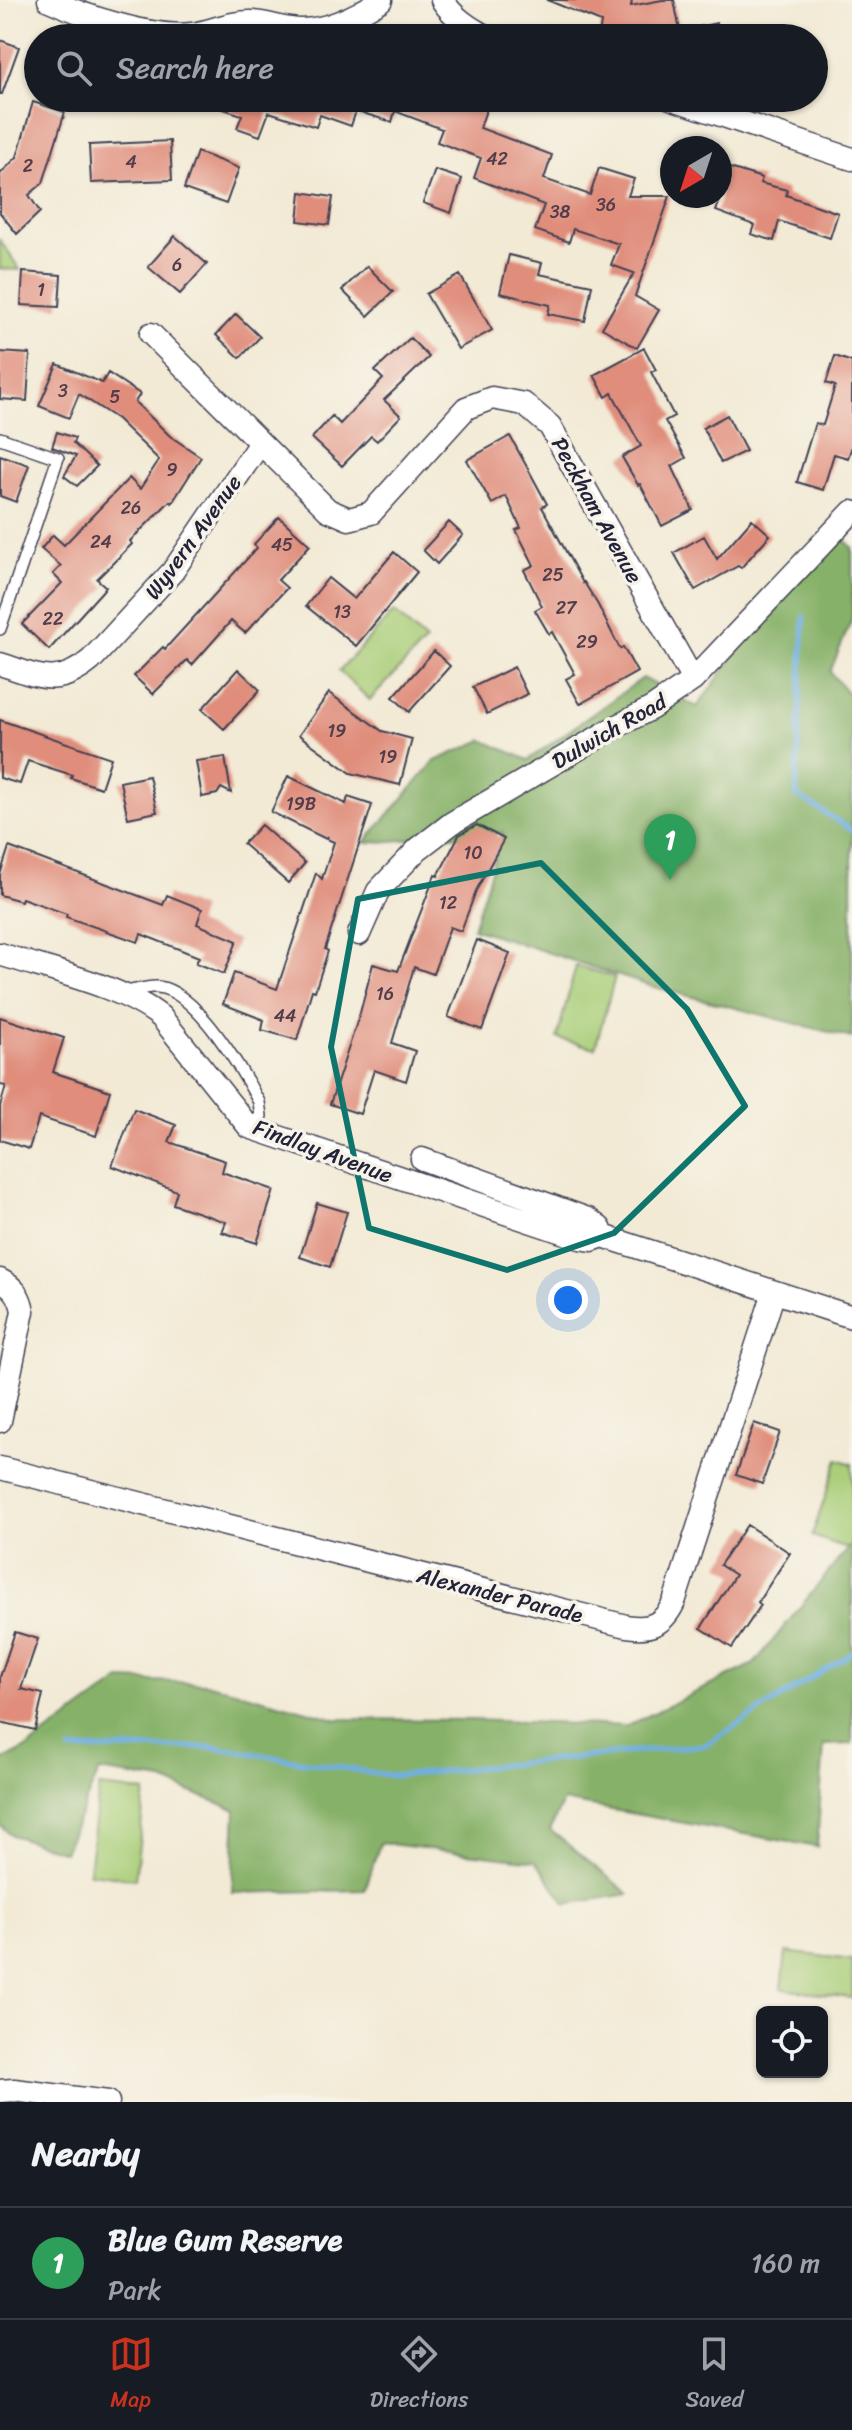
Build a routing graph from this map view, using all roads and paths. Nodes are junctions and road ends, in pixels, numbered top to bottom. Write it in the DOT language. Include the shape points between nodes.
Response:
graph roads {
  1 [pos="49,0"];
  2 [pos="442,0"];
  3 [pos="376,3"];
  4 [pos="117,24"];
  5 [pos="236,24"];
  6 [pos="264,24"];
  7 [pos="332,24"];
  8 [pos="464,24"];
  9 [pos="712,112"];
  10 [pos="852,159"];
  11 [pos="151,334"];
  12 [pos="0,438"];
  13 [pos="260,443"];
  14 [pos="852,512"];
  15 [pos="844,534"];
  16 [pos="0,629"];
  17 [pos="0,664"];
  18 [pos="693,680"];
  19 [pos="359,934"];
  20 [pos="0,954"];
  21 [pos="120,993"];
  22 [pos="249,1127"];
  23 [pos="422,1159"];
  24 [pos="603,1236"];
  25 [pos="7,1284"];
  26 [pos="774,1292"];
  27 [pos="852,1317"];
  28 [pos="0,1421"];
  29 [pos="0,1468"];
  30 [pos="0,2091"];
  31 [pos="108,2102"];
  1 -- 4 [label="street"];
  2 -- 8 [label="street"];
  3 -- 7 [label="street"];
  5 -- 6 [label="street"];
  9 -- 10 [label="street"];
  11 -- 13 [label="street, Peckham Avenue"];
  12 -- 16 [label="lane" via="58,458"];
  13 -- 17 [label="street, Wyvern Avenue" via="173,571 77,672 48,679"];
  13 -- 18 [label="street, Peckham Avenue" via="328,510 349,519 371,513 466,408 492,398 524,404 550,426"];
  14 -- 15 [label="street, Dulwich Road"];
  15 -- 18 [label="street, Dulwich Road"];
  18 -- 19 [label="street, Dulwich Road" via="452,823 378,891"];
  20 -- 21 [label="street, Findlay Avenue"];
  21 -- 22 [label="street, Findlay Avenue" via="161,1017"];
  21 -- 22 [label="lane" via="158,987 183,997 211,1025 259,1102 261,1116"];
  22 -- 24 [label="street, Findlay Avenue" via="580,1238"];
  23 -- 24 [label="street, Findlay Avenue" via="588,1219"];
  24 -- 26 [label="street, Findlay Avenue"];
  25 -- 28 [label="street" via="21,1298 23,1311"];
  26 -- 27 [label="street, Findlay Avenue"];
  26 -- 29 [label="street, Alexander Parade" via="674,1602 662,1622 651,1627 626,1626"];
  30 -- 31 [label="street"];
}
